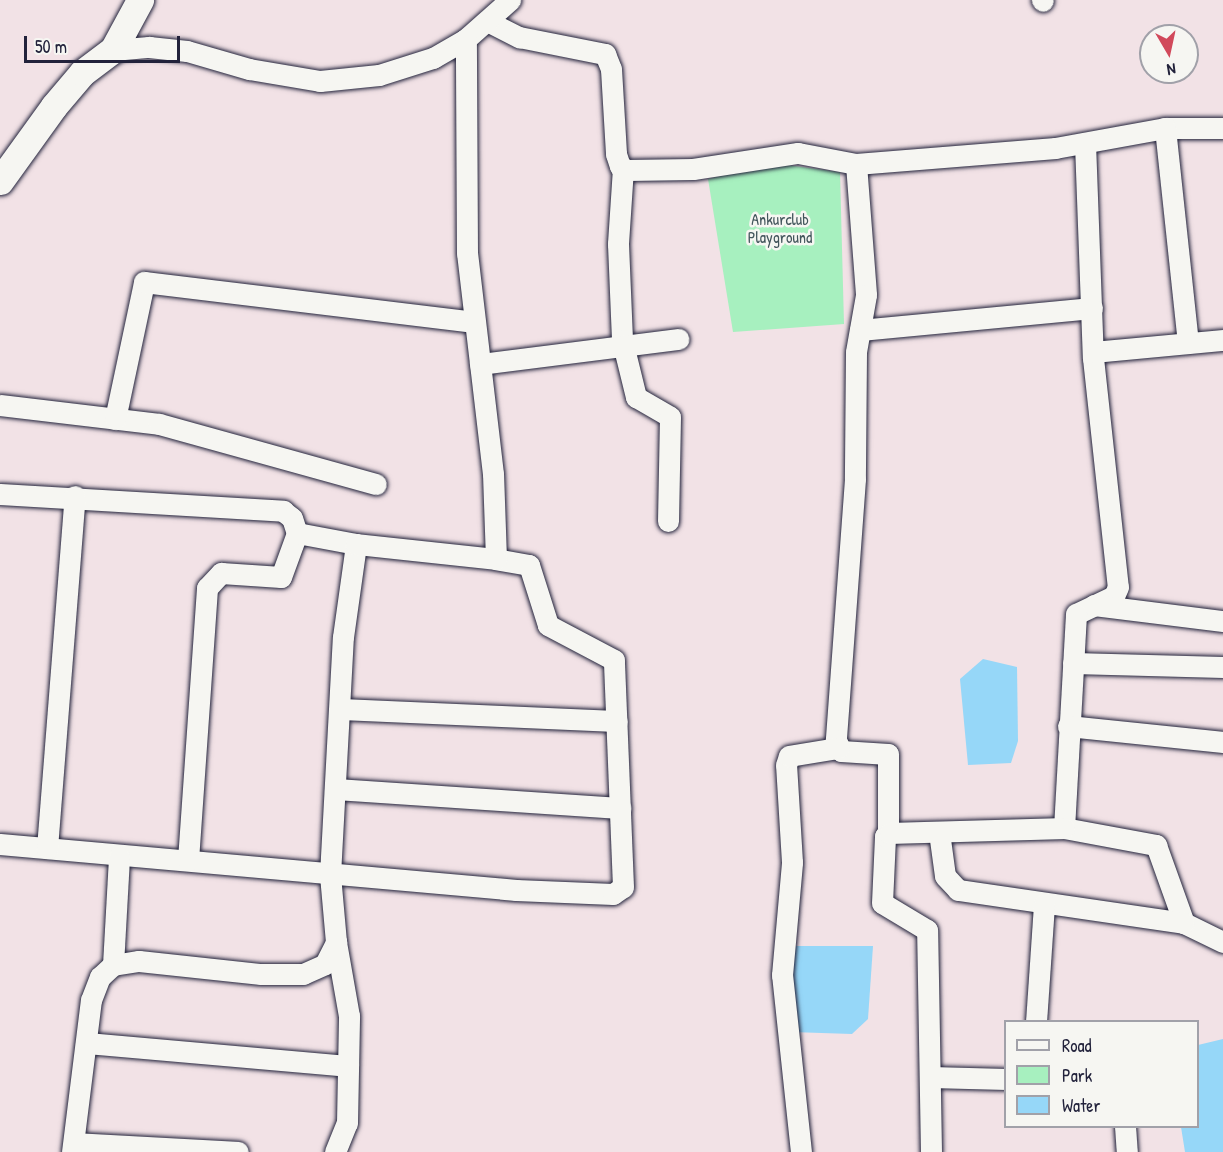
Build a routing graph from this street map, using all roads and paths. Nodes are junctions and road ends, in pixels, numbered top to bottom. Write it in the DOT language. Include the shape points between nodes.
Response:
graph roads {
  1 [pos="140,0"];
  2 [pos="510,0"];
  3 [pos="489,22"];
  4 [pos="466,39"];
  5 [pos="113,50"];
  6 [pos="1165,128"];
  7 [pos="1223,128"];
  8 [pos="1085,143"];
  9 [pos="856,165"];
  10 [pos="623,168"];
  11 [pos="0,180"];
  12 [pos="1092,308"];
  13 [pos="475,322"];
  14 [pos="860,330"];
  15 [pos="678,339"];
  16 [pos="1223,340"];
  17 [pos="1188,343"];
  18 [pos="623,346"];
  19 [pos="1093,352"];
  20 [pos="480,364"];
  21 [pos="0,405"];
  22 [pos="115,419"];
  23 [pos="376,484"];
  24 [pos="0,494"];
  25 [pos="75,496"];
  26 [pos="668,521"];
  27 [pos="297,533"];
  28 [pos="356,544"];
  29 [pos="496,560"];
  30 [pos="1094,605"];
  31 [pos="1223,621"];
  32 [pos="1073,663"];
  33 [pos="1223,667"];
  34 [pos="340,709"];
  35 [pos="617,721"];
  36 [pos="1068,726"];
  37 [pos="1223,742"];
  38 [pos="838,748"];
  39 [pos="335,789"];
  40 [pos="620,808"];
  41 [pos="1064,828"];
  42 [pos="939,832"];
  43 [pos="888,834"];
  44 [pos="0,844"];
  45 [pos="47,848"];
  46 [pos="119,857"];
  47 [pos="188,860"];
  48 [pos="330,875"];
  49 [pos="1044,904"];
  50 [pos="1184,923"];
  51 [pos="336,942"];
  52 [pos="1223,942"];
  53 [pos="113,964"];
  54 [pos="1036,1020"];
  55 [pos="86,1043"];
  56 [pos="348,1066"];
  57 [pos="931,1077"];
  58 [pos="1004,1079"];
  59 [pos="1125,1128"];
  60 [pos="73,1148"];
  61 [pos="238,1152"];
  62 [pos="335,1152"];
  63 [pos="801,1152"];
  64 [pos="931,1152"];
  65 [pos="1127,1152"];
  1 -- 5 [label="street"];
  2 -- 3 [label="street"];
  3 -- 4 [label="street"];
  3 -- 10 [label="street" via="519,37 605,54 611,69 616,154"];
  4 -- 5 [label="street" via="433,58 379,75 320,81 249,69 187,51 149,47"];
  4 -- 13 [label="street" via="467,253"];
  5 -- 11 [label="street" via="68,89"];
  6 -- 7 [label="street"];
  6 -- 8 [label="street"];
  6 -- 17 [label="street"];
  8 -- 9 [label="street"];
  8 -- 12 [label="street"];
  9 -- 10 [label="street" via="798,153 693,169"];
  9 -- 14 [label="street" via="866,296"];
  10 -- 18 [label="street" via="618,244"];
  12 -- 14 [label="street"];
  12 -- 19 [label="street"];
  13 -- 20 [label="street"];
  13 -- 22 [label="street" via="144,282"];
  14 -- 38 [label="street"];
  15 -- 18 [label="street"];
  16 -- 17 [label="street"];
  17 -- 19 [label="street"];
  18 -- 20 [label="street"];
  18 -- 26 [label="street" via="636,397 666,411 671,422"];
  19 -- 30 [label="street" via="1118,587 1114,596"];
  20 -- 29 [label="street" via="493,474"];
  21 -- 22 [label="street"];
  22 -- 23 [label="street" via="159,424"];
  24 -- 25 [label="street"];
  25 -- 27 [label="street" via="283,511 292,518"];
  25 -- 45 [label="street"];
  27 -- 28 [label="street"];
  27 -- 47 [label="street" via="281,577 221,573 207,588"];
  28 -- 29 [label="street"];
  28 -- 34 [label="street" via="343,637"];
  29 -- 35 [label="street" via="529,565 548,625 613,657"];
  30 -- 31 [label="street"];
  30 -- 32 [label="street" via="1076,614"];
  32 -- 33 [label="street"];
  32 -- 36 [label="street"];
  34 -- 35 [label="street"];
  34 -- 39 [label="street"];
  35 -- 40 [label="street"];
  36 -- 37 [label="street"];
  36 -- 41 [label="street"];
  38 -- 43 [label="street" via="888,754"];
  38 -- 63 [label="street" via="789,756 786,765 792,862 782,975"];
  39 -- 40 [label="street"];
  39 -- 48 [label="street"];
  40 -- 48 [label="street" via="624,880 623,887 614,894"];
  41 -- 42 [label="street"];
  41 -- 50 [label="street" via="1156,845"];
  42 -- 43 [label="street"];
  42 -- 49 [label="street" via="945,876 958,890"];
  43 -- 57 [label="street" via="882,903 927,930"];
  44 -- 45 [label="street"];
  45 -- 46 [label="street"];
  46 -- 47 [label="street"];
  46 -- 53 [label="street"];
  47 -- 48 [label="street"];
  48 -- 51 [label="street"];
  49 -- 50 [label="street"];
  49 -- 54 [label="street"];
  50 -- 52 [label="street"];
  51 -- 53 [label="street" via="325,964 303,974 261,974 139,961"];
  51 -- 56 [label="street" via="349,1016"];
  53 -- 55 [label="street" via="100,977 91,1000"];
  55 -- 56 [label="street"];
  55 -- 60 [label="street"];
  56 -- 62 [label="street" via="347,1123"];
  57 -- 58 [label="street"];
  57 -- 64 [label="street"];
  59 -- 65 [label="street"];
  60 -- 61 [label="street"];
}
